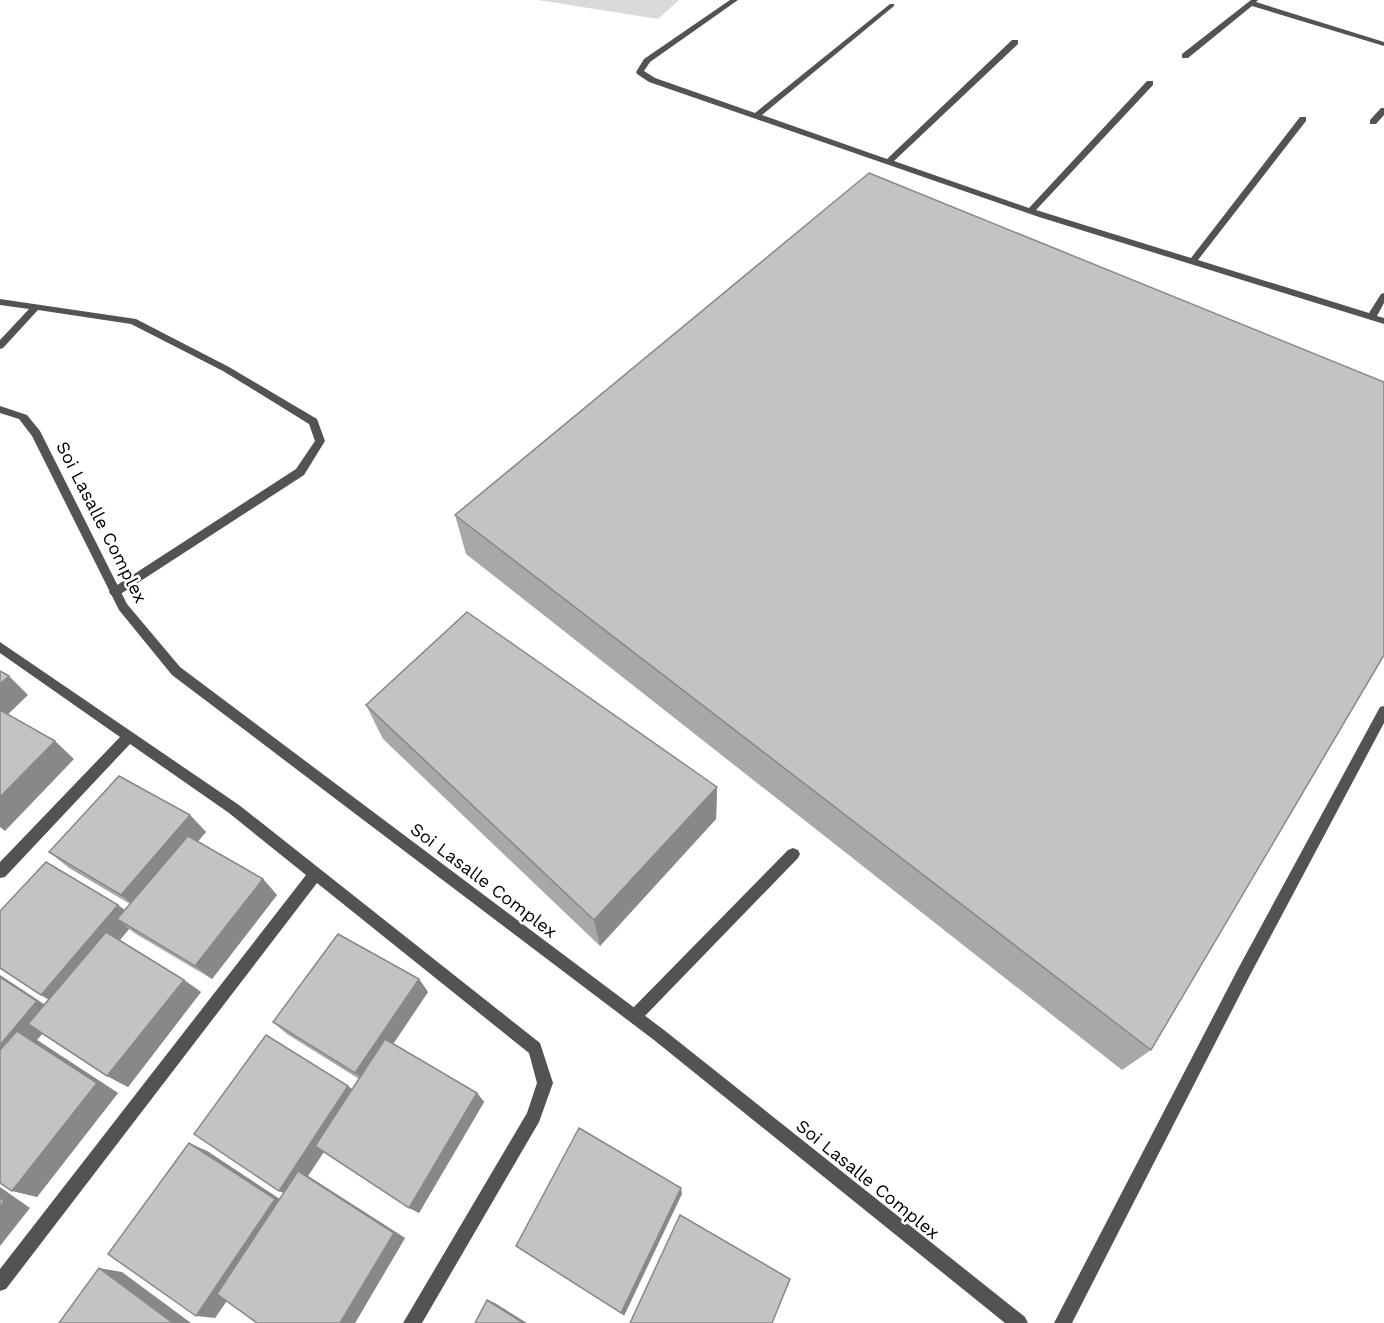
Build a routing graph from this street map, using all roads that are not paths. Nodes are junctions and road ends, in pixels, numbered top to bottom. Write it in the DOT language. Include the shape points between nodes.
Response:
graph roads {
  1 [pos="735,0"];
  2 [pos="1253,2"];
  3 [pos="892,4"];
  4 [pos="1015,42"];
  5 [pos="1384,44"];
  6 [pos="1185,56"];
  7 [pos="1150,82"];
  8 [pos="1384,110"];
  9 [pos="756,116"];
  10 [pos="1303,119"];
  11 [pos="1373,122"];
  12 [pos="888,162"];
  13 [pos="1030,211"];
  14 [pos="1193,261"];
  15 [pos="1384,296"];
  16 [pos="0,302"];
  17 [pos="36,307"];
  18 [pos="1371,317"];
  19 [pos="1384,321"];
  20 [pos="0,346"];
  21 [pos="0,409"];
  22 [pos="115,591"];
  23 [pos="0,647"];
  24 [pos="1384,711"];
  25 [pos="129,736"];
  26 [pos="792,854"];
  27 [pos="0,872"];
  28 [pos="315,874"];
  29 [pos="635,1016"];
  30 [pos="0,1283"];
  31 [pos="412,1323"];
  32 [pos="1019,1323"];
  33 [pos="1063,1323"];
  1 -- 9 [label="street" via="647,61 640,72 652,80"];
  2 -- 5 [label="street"];
  2 -- 6 [label="street"];
  3 -- 9 [label="street"];
  4 -- 12 [label="street"];
  7 -- 13 [label="street"];
  8 -- 11 [label="street"];
  9 -- 12 [label="street"];
  10 -- 14 [label="street"];
  12 -- 13 [label="street"];
  13 -- 14 [label="street"];
  14 -- 18 [label="street"];
  15 -- 18 [label="street"];
  16 -- 17 [label="street"];
  17 -- 20 [label="street"];
  17 -- 22 [label="street" via="133,321 226,369 312,422 320,441 300,472"];
  18 -- 19 [label="street"];
  21 -- 22 [label="street, Soi Lasalle Complex" via="23,417 36,434"];
  22 -- 29 [label="street, Soi Lasalle Complex" via="123,607 176,671"];
  23 -- 25 [label="street"];
  24 -- 33 [label="street"];
  25 -- 27 [label="street"];
  25 -- 28 [label="street" via="234,809"];
  26 -- 29 [label="street"];
  28 -- 30 [label="street"];
  28 -- 31 [label="street" via="534,1048 545,1083 534,1117"];
  29 -- 32 [label="street, Soi Lasalle Complex"];
}
